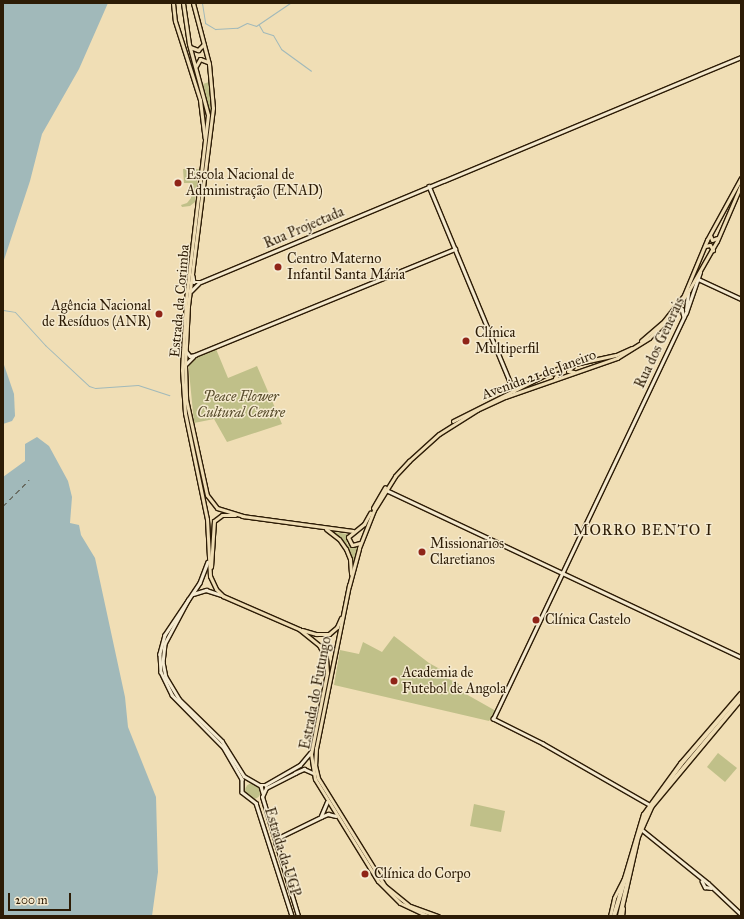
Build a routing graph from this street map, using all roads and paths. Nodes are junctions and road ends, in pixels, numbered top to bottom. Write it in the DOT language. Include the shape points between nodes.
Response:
graph roads {
  1 [pos="174,3"];
  2 [pos="183,3"];
  3 [pos="193,3"];
  4 [pos="204,41"];
  5 [pos="189,45"];
  6 [pos="741,57"];
  7 [pos="209,64"];
  8 [pos="196,67"];
  9 [pos="206,144"];
  10 [pos="741,178"];
  11 [pos="741,185"];
  12 [pos="429,186"];
  13 [pos="710,235"];
  14 [pos="718,237"];
  15 [pos="705,246"];
  16 [pos="455,249"];
  17 [pos="712,250"];
  18 [pos="704,263"];
  19 [pos="192,274"];
  20 [pos="698,281"];
  21 [pos="201,282"];
  22 [pos="689,290"];
  23 [pos="190,293"];
  24 [pos="741,299"];
  25 [pos="686,313"];
  26 [pos="673,314"];
  27 [pos="684,318"];
  28 [pos="186,351"];
  29 [pos="197,354"];
  30 [pos="594,360"];
  31 [pos="596,365"];
  32 [pos="185,366"];
  33 [pos="522,389"];
  34 [pos="514,391"];
  35 [pos="386,490"];
  36 [pos="244,516"];
  37 [pos="362,527"];
  38 [pos="326,529"];
  39 [pos="365,530"];
  40 [pos="209,559"];
  41 [pos="210,572"];
  42 [pos="562,574"];
  43 [pos="349,586"];
  44 [pos="193,594"];
  45 [pos="223,596"];
  46 [pos="189,599"];
  47 [pos="346,602"];
  48 [pos="299,629"];
  49 [pos="741,657"];
  50 [pos="741,694"];
  51 [pos="741,699"];
  52 [pos="312,748"];
  53 [pos="300,765"];
  54 [pos="302,770"];
  55 [pos="313,773"];
  56 [pos="250,781"];
  57 [pos="259,785"];
  58 [pos="242,786"];
  59 [pos="263,793"];
  60 [pos="262,797"];
  61 [pos="253,799"];
  62 [pos="327,802"];
  63 [pos="649,805"];
  64 [pos="321,816"];
  65 [pos="336,816"];
  66 [pos="641,828"];
  67 [pos="273,835"];
  68 [pos="280,837"];
  69 [pos="275,843"];
  70 [pos="628,875"];
  71 [pos="741,914"];
  72 [pos="292,916"];
  73 [pos="298,916"];
  74 [pos="428,916"];
  75 [pos="438,916"];
  76 [pos="610,916"];
  77 [pos="614,916"];
  78 [pos="621,916"];
  1 -- 9 [label="main road, Estrada da Corimba" via="173,16 200,100"];
  2 -- 5 [label="main road, Estrada da Corimba"];
  3 -- 4 [label="main road"];
  4 -- 5 [label="main road" via="199,50 193,50"];
  4 -- 7 [label="main road"];
  5 -- 8 [label="main road, Estrada da Corimba"];
  6 -- 12 [label="main road, Rua Projectada"];
  7 -- 8 [label="main road" via="206,59 200,59"];
  7 -- 19 [label="main road, Estrada da Corimba" via="213,97 212,120"];
  8 -- 9 [label="main road, Estrada da Corimba" via="207,107"];
  9 -- 40 [label="main road, Estrada da Corimba" via="187,294 182,370 185,413 209,534"];
  10 -- 13 [label="main road, Avenida 21 de Janeiro"];
  11 -- 14 [label="main road, Avenida 21 de Janeiro"];
  12 -- 16 [label="main road"];
  12 -- 21 [label="main road, Rua Projectada"];
  13 -- 14 [label="main road" via="713,240"];
  13 -- 15 [label="main road, Avenida 21 de Janeiro"];
  14 -- 17 [label="main road, Avenida 21 de Janeiro"];
  15 -- 17 [label="main road" via="710,245"];
  15 -- 30 [label="main road, Avenida 21 de Janeiro" via="687,289 661,324 628,350"];
  16 -- 29 [label="main road"];
  16 -- 34 [label="main road"];
  17 -- 18 [label="main road, Avenida 21 de Janeiro"];
  18 -- 20 [label="main road, Rua dos Generais"];
  18 -- 22 [label="main road, Avenida 21 de Janeiro"];
  19 -- 21 [label="main road" via="194,282"];
  19 -- 23 [label="main road, Estrada da Corimba"];
  20 -- 22 [label="main road"];
  20 -- 24 [label="main road"];
  20 -- 25 [label="main road, Rua dos Generais"];
  21 -- 23 [label="main road"];
  22 -- 25 [label="main road"];
  22 -- 26 [label="main road, Avenida 21 de Janeiro"];
  23 -- 28 [label="main road, Estrada da Corimba"];
  25 -- 27 [label="main road, Rua dos Generais"];
  26 -- 27 [label="main road" via="682,309"];
  26 -- 31 [label="main road, Avenida 21 de Janeiro" via="639,346 618,358"];
  27 -- 42 [label="main road, Rua dos Generais"];
  28 -- 29 [label="main road" via="190,356"];
  28 -- 32 [label="main road, Estrada da Corimba"];
  29 -- 32 [label="main road" via="189,359"];
  30 -- 31 [label="main road" via="571,366 568,371 573,372"];
  30 -- 33 [label="main road, Avenida 21 de Janeiro" via="561,368"];
  31 -- 33 [label="main road, Avenida 21 de Janeiro"];
  32 -- 36 [label="main road, Estrada da Corimba" via="187,406 206,492 217,508"];
  33 -- 33 [label="main road" via="556,378 558,374 550,374"];
  33 -- 34 [label="main road, Avenida 21 de Janeiro"];
  33 -- 35 [label="main road, Avenida 21 de Janeiro" via="476,410 439,434 403,467"];
  34 -- 37 [label="main road, Avenida 21 de Janeiro" via="462,416 422,445 394,475"];
  35 -- 39 [label="main road, Avenida 21 de Janeiro"];
  35 -- 42 [label="main road"];
  36 -- 38 [label="main road"];
  36 -- 41 [label="main road" via="224,514 216,518 212,527"];
  37 -- 38 [label="main road" via="350,532"];
  37 -- 39 [label="main road, Avenida 21 de Janeiro" via="349,535 350,544 359,544"];
  38 -- 43 [label="main road, Estrada do Futungo" via="339,539 348,554 351,571"];
  39 -- 43 [label="main road, Avenida 21 de Janeiro"];
  40 -- 41 [label="main road"];
  40 -- 44 [label="main road, Estrada da UGP"];
  41 -- 45 [label="main road" via="214,586"];
  42 -- 49 [label="main road"];
  42 -- 63 [label="main road, Rua dos Generais" via="493,720 543,744"];
  43 -- 47 [label="main road, Estrada do Futungo"];
  44 -- 45 [label="main road" via="206,590"];
  44 -- 46 [label="main road, Estrada da UGP"];
  45 -- 48 [label="main road, Estrada do Futungo"];
  46 -- 56 [label="main road, Estrada da UGP" via="165,644 163,662 166,677 179,699 222,741 244,776"];
  46 -- 58 [label="main road, Estrada da UGP" via="164,639 160,654 161,672 172,695 224,748 242,779"];
  47 -- 48 [label="main road" via="339,624 332,632 321,635"];
  47 -- 75 [label="main road, Estrada do Futungo" via="314,765 318,778 385,886 410,906"];
  48 -- 52 [label="main road, Estrada do Futungo" via="319,645 327,663"];
  50 -- 63 [label="highway"];
  51 -- 66 [label="highway" via="658,798"];
  52 -- 53 [label="main road" via="308,758"];
  52 -- 55 [label="main road, Estrada do Futungo"];
  53 -- 54 [label="main road" via="303,767"];
  53 -- 57 [label="main road" via="265,785"];
  54 -- 55 [label="main road"];
  54 -- 59 [label="main road" via="271,785"];
  55 -- 62 [label="main road, Estrada do Futungo"];
  56 -- 57 [label="main road"];
  56 -- 58 [label="main road"];
  57 -- 59 [label="main road"];
  58 -- 61 [label="main road, Estrada da UGP" via="243,794"];
  59 -- 60 [label="main road"];
  60 -- 61 [label="main road"];
  60 -- 67 [label="main road"];
  61 -- 72 [label="main road, Estrada da UGP" via="259,810"];
  62 -- 64 [label="main road"];
  62 -- 65 [label="main road, Estrada do Futungo"];
  63 -- 70 [label="highway" via="637,830"];
  64 -- 65 [label="main road"];
  64 -- 68 [label="main road"];
  65 -- 74 [label="main road, Estrada do Futungo" via="388,893 406,906"];
  66 -- 70 [label="highway"];
  66 -- 71 [label="main road"];
  67 -- 68 [label="main road"];
  67 -- 69 [label="main road"];
  68 -- 69 [label="main road"];
  69 -- 73 [label="main road"];
  70 -- 76 [label="main road" via="614,898"];
  70 -- 77 [label="highway"];
  70 -- 78 [label="highway"];
}
